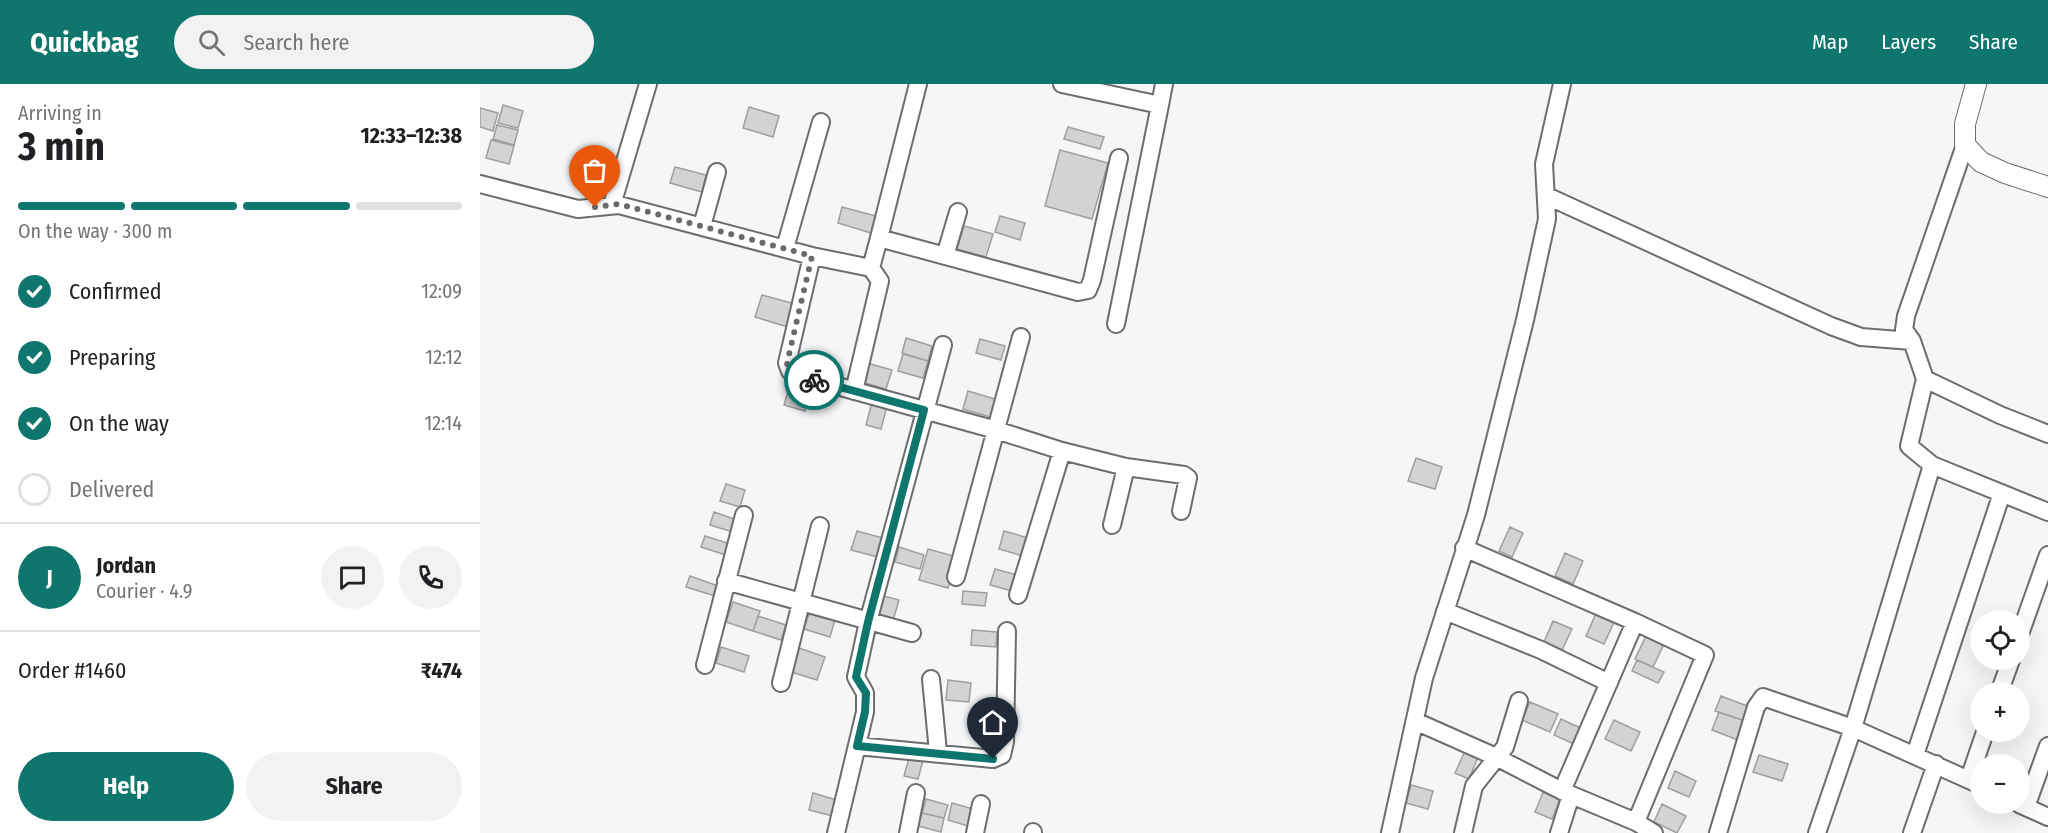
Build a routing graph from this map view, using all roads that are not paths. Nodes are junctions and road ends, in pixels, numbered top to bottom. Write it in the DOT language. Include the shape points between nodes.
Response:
graph roads {
  1 [pos="648,84"];
  2 [pos="918,84"];
  3 [pos="1062,84"];
  4 [pos="1164,84"];
  5 [pos="1562,84"];
  6 [pos="1976,84"];
  7 [pos="1160,105"];
  8 [pos="822,122"];
  9 [pos="1965,145"];
  10 [pos="1119,158"];
  11 [pos="717,172"];
  12 [pos="480,184"];
  13 [pos="2048,187"];
  14 [pos="1547,196"];
  15 [pos="612,205"];
  16 [pos="958,212"];
  17 [pos="702,226"];
  18 [pos="879,238"];
  19 [pos="785,248"];
  20 [pos="812,256"];
  21 [pos="945,256"];
  22 [pos="871,268"];
  23 [pos="1116,324"];
  24 [pos="1021,337"];
  25 [pos="1912,341"];
  26 [pos="943,345"];
  27 [pos="1925,379"];
  28 [pos="854,391"];
  29 [pos="924,410"];
  30 [pos="996,430"];
  31 [pos="2048,434"];
  32 [pos="1062,451"];
  33 [pos="1932,465"];
  34 [pos="1126,467"];
  35 [pos="2002,493"];
  36 [pos="1180,512"];
  37 [pos="2048,512"];
  38 [pos="744,515"];
  39 [pos="1112,525"];
  40 [pos="820,526"];
  41 [pos="1464,548"];
  42 [pos="2048,555"];
  43 [pos="956,577"];
  44 [pos="726,581"];
  45 [pos="1018,595"];
  46 [pos="802,602"];
  47 [pos="2029,610"];
  48 [pos="1445,611"];
  49 [pos="868,622"];
  50 [pos="1635,622"];
  51 [pos="1007,631"];
  52 [pos="912,633"];
  53 [pos="705,664"];
  54 [pos="931,679"];
  55 [pos="781,683"];
  56 [pos="1609,683"];
  57 [pos="1519,700"];
  58 [pos="1415,721"];
  59 [pos="1853,728"];
  60 [pos="857,746"];
  61 [pos="2048,746"];
  62 [pos="938,752"];
  63 [pos="1915,755"];
  64 [pos="1496,757"];
  65 [pos="1936,764"];
  66 [pos="1970,780"];
  67 [pos="2030,788"];
  68 [pos="916,793"];
  69 [pos="1566,793"];
  70 [pos="981,804"];
  71 [pos="2030,809"];
  72 [pos="2048,818"];
  73 [pos="1636,822"];
  74 [pos="1822,831"];
  75 [pos="836,833"];
  76 [pos="908,833"];
  77 [pos="975,833"];
  78 [pos="1390,833"];
  79 [pos="1463,833"];
  80 [pos="1559,833"];
  81 [pos="1654,833"];
  82 [pos="1718,833"];
  83 [pos="1912,833"];
  1 -- 15 [label="street"];
  2 -- 18 [label="street"];
  3 -- 7 [label="street"];
  4 -- 7 [label="street"];
  5 -- 14 [label="street" via="1544,164"];
  6 -- 9 [label="street" via="1965,124"];
  7 -- 23 [label="street"];
  8 -- 19 [label="street"];
  9 -- 13 [label="street" via="1981,162"];
  9 -- 25 [label="street" via="1906,316 1904,330"];
  10 -- 21 [label="street" via="1088,290 1078,292"];
  11 -- 17 [label="street"];
  12 -- 15 [label="street" via="578,209"];
  14 -- 25 [label="street" via="1861,338"];
  14 -- 41 [label="street" via="1547,219 1525,320 1476,515"];
  15 -- 17 [label="street"];
  16 -- 21 [label="street"];
  17 -- 19 [label="street"];
  18 -- 21 [label="street"];
  18 -- 22 [label="street"];
  19 -- 20 [label="street"];
  20 -- 22 [label="street"];
  20 -- 28 [label="street" via="788,367 794,374"];
  22 -- 28 [label="street" via="880,281"];
  24 -- 30 [label="street"];
  25 -- 27 [label="street"];
  26 -- 29 [label="street"];
  27 -- 31 [label="street"];
  27 -- 33 [label="street" via="1909,446"];
  28 -- 29 [label="street"];
  29 -- 30 [label="street"];
  29 -- 49 [label="street"];
  30 -- 32 [label="street"];
  30 -- 43 [label="street"];
  32 -- 34 [label="street"];
  32 -- 45 [label="street"];
  33 -- 35 [label="street"];
  33 -- 59 [label="street"];
  34 -- 36 [label="street" via="1179,473 1188,478"];
  34 -- 39 [label="street"];
  35 -- 37 [label="street"];
  35 -- 63 [label="street"];
  38 -- 44 [label="street"];
  40 -- 46 [label="street"];
  41 -- 48 [label="street"];
  41 -- 50 [label="street"];
  42 -- 47 [label="street"];
  44 -- 46 [label="street"];
  44 -- 53 [label="street"];
  46 -- 49 [label="street"];
  46 -- 55 [label="street"];
  48 -- 56 [label="street"];
  48 -- 58 [label="street"];
  49 -- 52 [label="street"];
  49 -- 60 [label="street" via="856,677 866,693"];
  50 -- 56 [label="street"];
  50 -- 73 [label="street" via="1705,655"];
  51 -- 62 [label="street" via="1002,755 993,759"];
  54 -- 62 [label="street"];
  56 -- 69 [label="street"];
  57 -- 64 [label="street" via="1505,747"];
  58 -- 64 [label="street"];
  58 -- 78 [label="street"];
  59 -- 63 [label="street"];
  59 -- 74 [label="street"];
  59 -- 82 [label="street" via="1763,697 1756,707"];
  60 -- 62 [label="street"];
  60 -- 75 [label="street"];
  61 -- 67 [label="street"];
  63 -- 65 [label="street"];
  64 -- 69 [label="street"];
  64 -- 79 [label="street" via="1474,786"];
  65 -- 66 [label="street"];
  65 -- 83 [label="street"];
  68 -- 76 [label="street"];
  69 -- 73 [label="street"];
  69 -- 80 [label="street"];
  70 -- 77 [label="street"];
  71 -- 72 [label="street"];
  73 -- 81 [label="street"];
}
